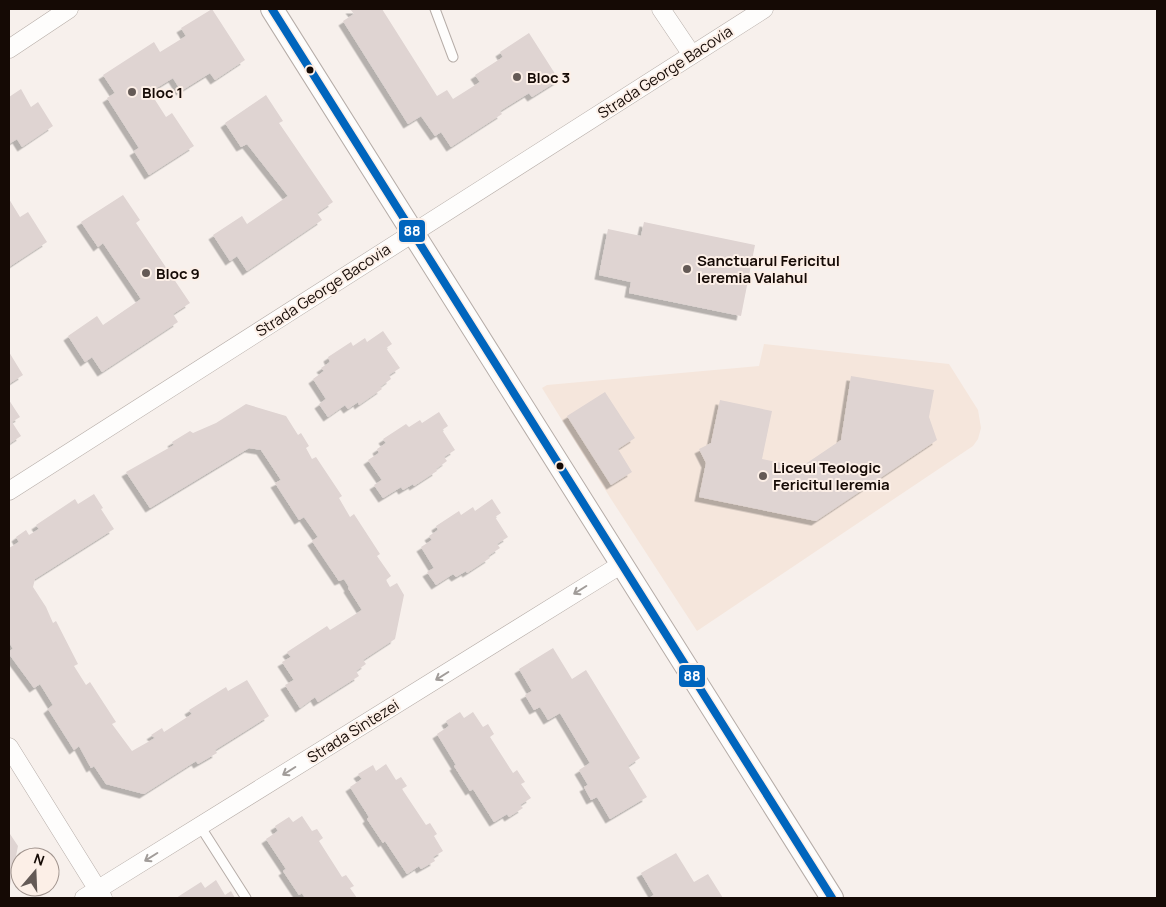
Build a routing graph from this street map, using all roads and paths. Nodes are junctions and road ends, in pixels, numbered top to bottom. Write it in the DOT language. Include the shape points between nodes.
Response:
graph roads {
  1 [pos="69,9"];
  2 [pos="272,9"];
  3 [pos="435,9"];
  4 [pos="661,9"];
  5 [pos="764,9"];
  6 [pos="9,49"];
  7 [pos="692,55"];
  8 [pos="454,57"];
  9 [pos="413,233"];
  10 [pos="9,491"];
  11 [pos="622,564"];
  12 [pos="9,747"];
  13 [pos="200,826"];
  14 [pos="95,895"];
  15 [pos="246,898"];
  16 [pos="832,898"];
  1 -- 6 [label="street"];
  2 -- 9 [label="street"];
  3 -- 8 [label="lane"];
  4 -- 7 [label="street"];
  5 -- 7 [label="street, Strada George Bacovia"];
  7 -- 9 [label="street, Strada George Bacovia"];
  9 -- 10 [label="street, Strada George Bacovia"];
  9 -- 11 [label="street"];
  11 -- 13 [label="street, Strada Sintezei, one-way"];
  11 -- 16 [label="street"];
  12 -- 14 [label="street"];
  13 -- 14 [label="street, Strada Sintezei, one-way"];
  13 -- 15 [label="lane"];
}
